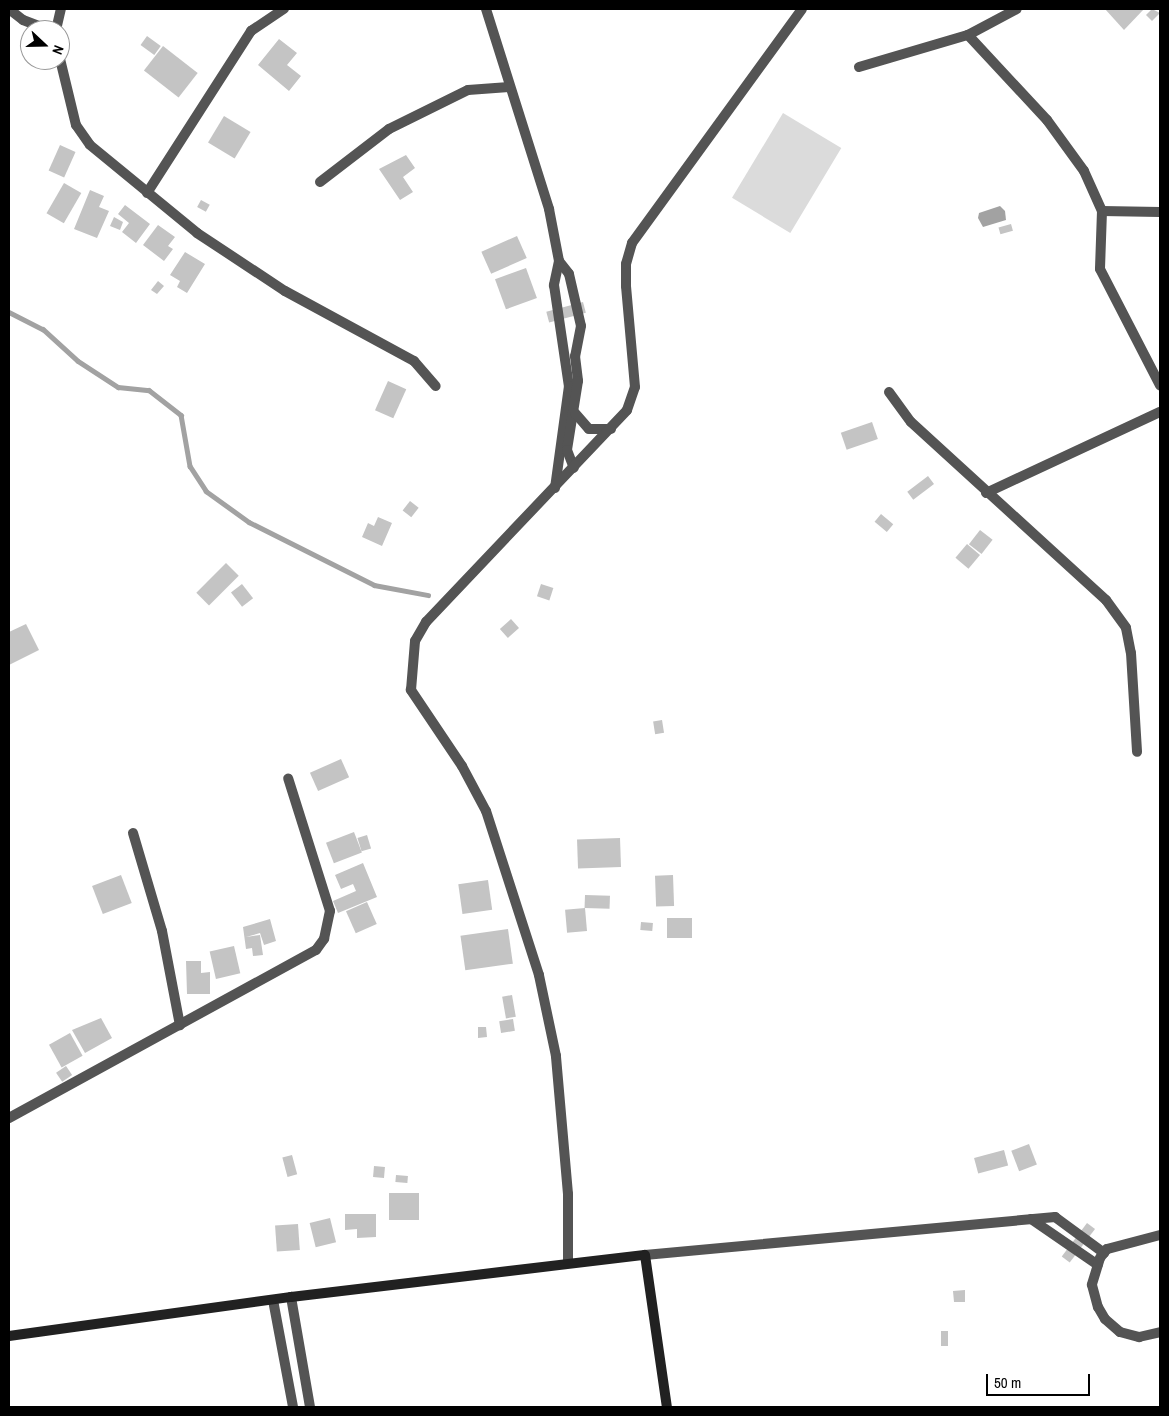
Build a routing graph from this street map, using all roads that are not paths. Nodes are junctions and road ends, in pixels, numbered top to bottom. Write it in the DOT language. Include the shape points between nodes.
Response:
graph roads {
  1 [pos="9,9"];
  2 [pos="284,9"];
  3 [pos="486,9"];
  4 [pos="802,9"];
  5 [pos="1017,9"];
  6 [pos="23,20"];
  7 [pos="968,35"];
  8 [pos="860,67"];
  9 [pos="63,70"];
  10 [pos="509,87"];
  11 [pos="320,182"];
  12 [pos="147,194"];
  13 [pos="1102,211"];
  14 [pos="1160,212"];
  15 [pos="558,261"];
  16 [pos="1160,385"];
  17 [pos="436,386"];
  18 [pos="889,392"];
  19 [pos="1160,412"];
  20 [pos="575,413"];
  21 [pos="611,429"];
  22 [pos="574,468"];
  23 [pos="555,488"];
  24 [pos="986,492"];
  25 [pos="1137,752"];
  26 [pos="288,778"];
  27 [pos="133,833"];
  28 [pos="180,1026"];
  29 [pos="9,1118"];
  30 [pos="1031,1219"];
  31 [pos="1160,1235"];
  32 [pos="1104,1253"];
  33 [pos="645,1254"];
  34 [pos="568,1262"];
  35 [pos="1098,1266"];
  36 [pos="291,1297"];
  37 [pos="273,1300"];
  38 [pos="1160,1332"];
  39 [pos="9,1336"];
  40 [pos="293,1407"];
  41 [pos="310,1407"];
  42 [pos="667,1407"];
  1 -- 6 [label="street"];
  2 -- 12 [label="street" via="251,31"];
  3 -- 10 [label="street"];
  4 -- 21 [label="street" via="632,243 626,264 626,286 635,387 627,410"];
  5 -- 7 [label="street"];
  7 -- 8 [label="street"];
  7 -- 13 [label="street" via="1047,120 1077,158"];
  9 -- 12 [label="street" via="76,124 90,145"];
  10 -- 11 [label="street" via="468,90 389,129"];
  10 -- 15 [label="street" via="549,209"];
  12 -- 17 [label="street" via="197,233 285,290 414,361"];
  13 -- 14 [label="street"];
  13 -- 16 [label="street" via="1100,269"];
  15 -- 20 [label="street" via="569,274 580,326 575,356 578,381"];
  15 -- 23 [label="street" via="554,285 569,386"];
  18 -- 24 [label="street" via="911,422"];
  19 -- 24 [label="street"];
  20 -- 21 [label="street" via="590,429"];
  20 -- 22 [label="street" via="567,450"];
  21 -- 22 [label="street"];
  22 -- 23 [label="street"];
  23 -- 34 [label="street" via="426,622 415,641 411,690 462,766 486,811 539,975 556,1056 568,1194"];
  24 -- 25 [label="street" via="1106,600 1126,628 1131,653"];
  26 -- 28 [label="street" via="330,911 324,939 304,958"];
  27 -- 28 [label="street" via="162,931"];
  28 -- 29 [label="street"];
  30 -- 32 [label="street" via="1054,1217"];
  30 -- 33 [label="street"];
  30 -- 35 [label="street"];
  31 -- 32 [label="street" via="1130,1241"];
  32 -- 35 [label="street"];
  33 -- 34 [label="street"];
  33 -- 42 [label="street"];
  34 -- 36 [label="street"];
  35 -- 38 [label="street" via="1092,1285 1105,1319 1120,1332 1139,1337"];
  36 -- 37 [label="street"];
  36 -- 41 [label="street"];
  37 -- 39 [label="street"];
  37 -- 40 [label="street"];
}
